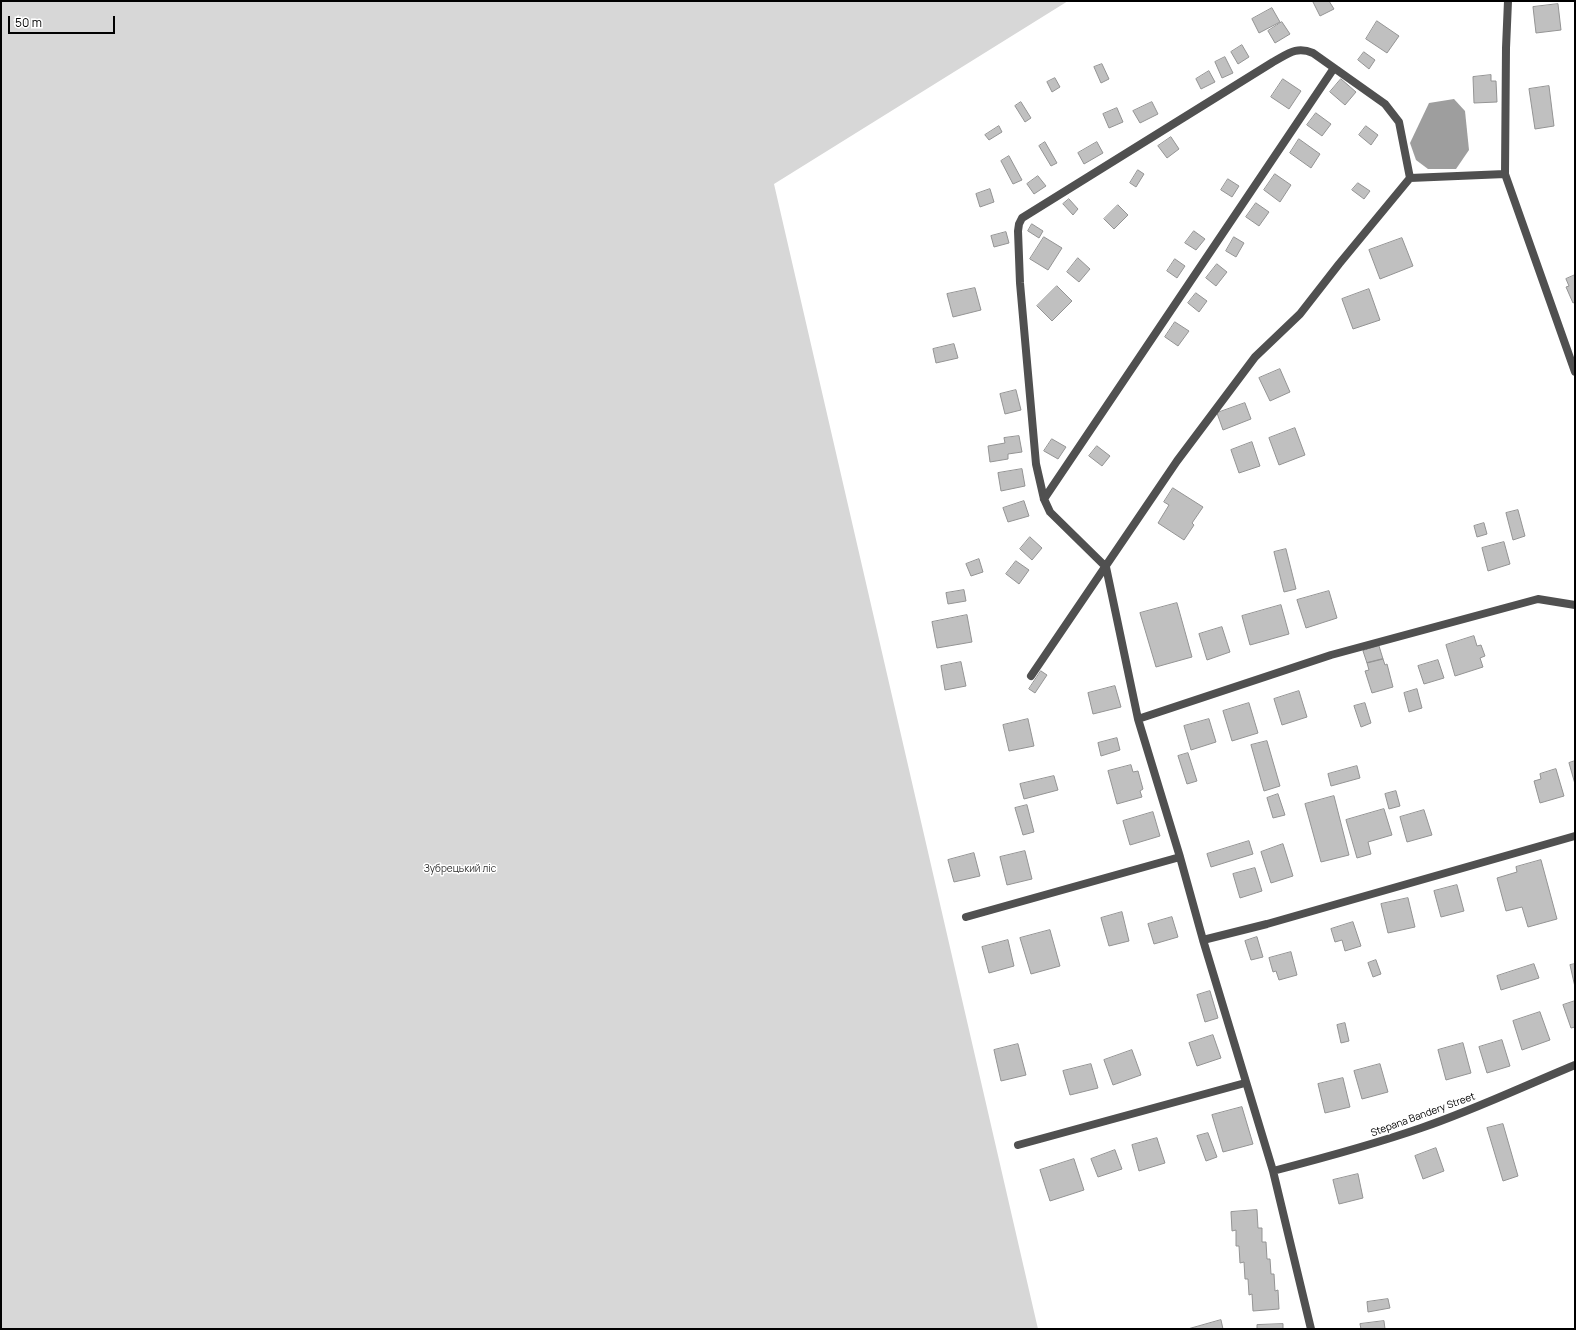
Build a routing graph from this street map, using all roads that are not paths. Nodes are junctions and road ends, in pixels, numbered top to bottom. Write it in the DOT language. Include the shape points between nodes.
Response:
graph roads {
  1 [pos="1508,1"];
  2 [pos="1334,68"];
  3 [pos="1506,174"];
  4 [pos="1410,178"];
  5 [pos="1575,372"];
  6 [pos="1044,499"];
  7 [pos="1106,567"];
  8 [pos="1575,605"];
  9 [pos="1031,676"];
  10 [pos="1138,719"];
  11 [pos="1575,836"];
  12 [pos="1180,857"];
  13 [pos="966,917"];
  14 [pos="1202,940"];
  15 [pos="1575,1064"];
  16 [pos="1245,1083"];
  17 [pos="1018,1145"];
  18 [pos="1273,1171"];
  19 [pos="1311,1329"];
  1 -- 3 [label="street"];
  2 -- 4 [label="street" via="1385,104 1399,122"];
  2 -- 6 [label="street"];
  2 -- 6 [label="street" via="1313,53 1304,49 1297,50 1273,62 1022,218 1018,231 1020,283 1036,464"];
  3 -- 4 [label="street"];
  3 -- 5 [label="street"];
  4 -- 7 [label="street" via="1300,314 1256,357 1177,461"];
  6 -- 7 [label="street" via="1050,512"];
  7 -- 9 [label="street"];
  7 -- 10 [label="street"];
  8 -- 10 [label="street" via="1538,599 1331,655"];
  10 -- 12 [label="street"];
  11 -- 14 [label="street" via="1275,922"];
  12 -- 13 [label="street"];
  12 -- 14 [label="street"];
  14 -- 16 [label="street"];
  15 -- 18 [label="street, Stepana Bandery Street" via="1422,1128"];
  16 -- 17 [label="street"];
  16 -- 18 [label="street"];
  18 -- 19 [label="street"];
}
